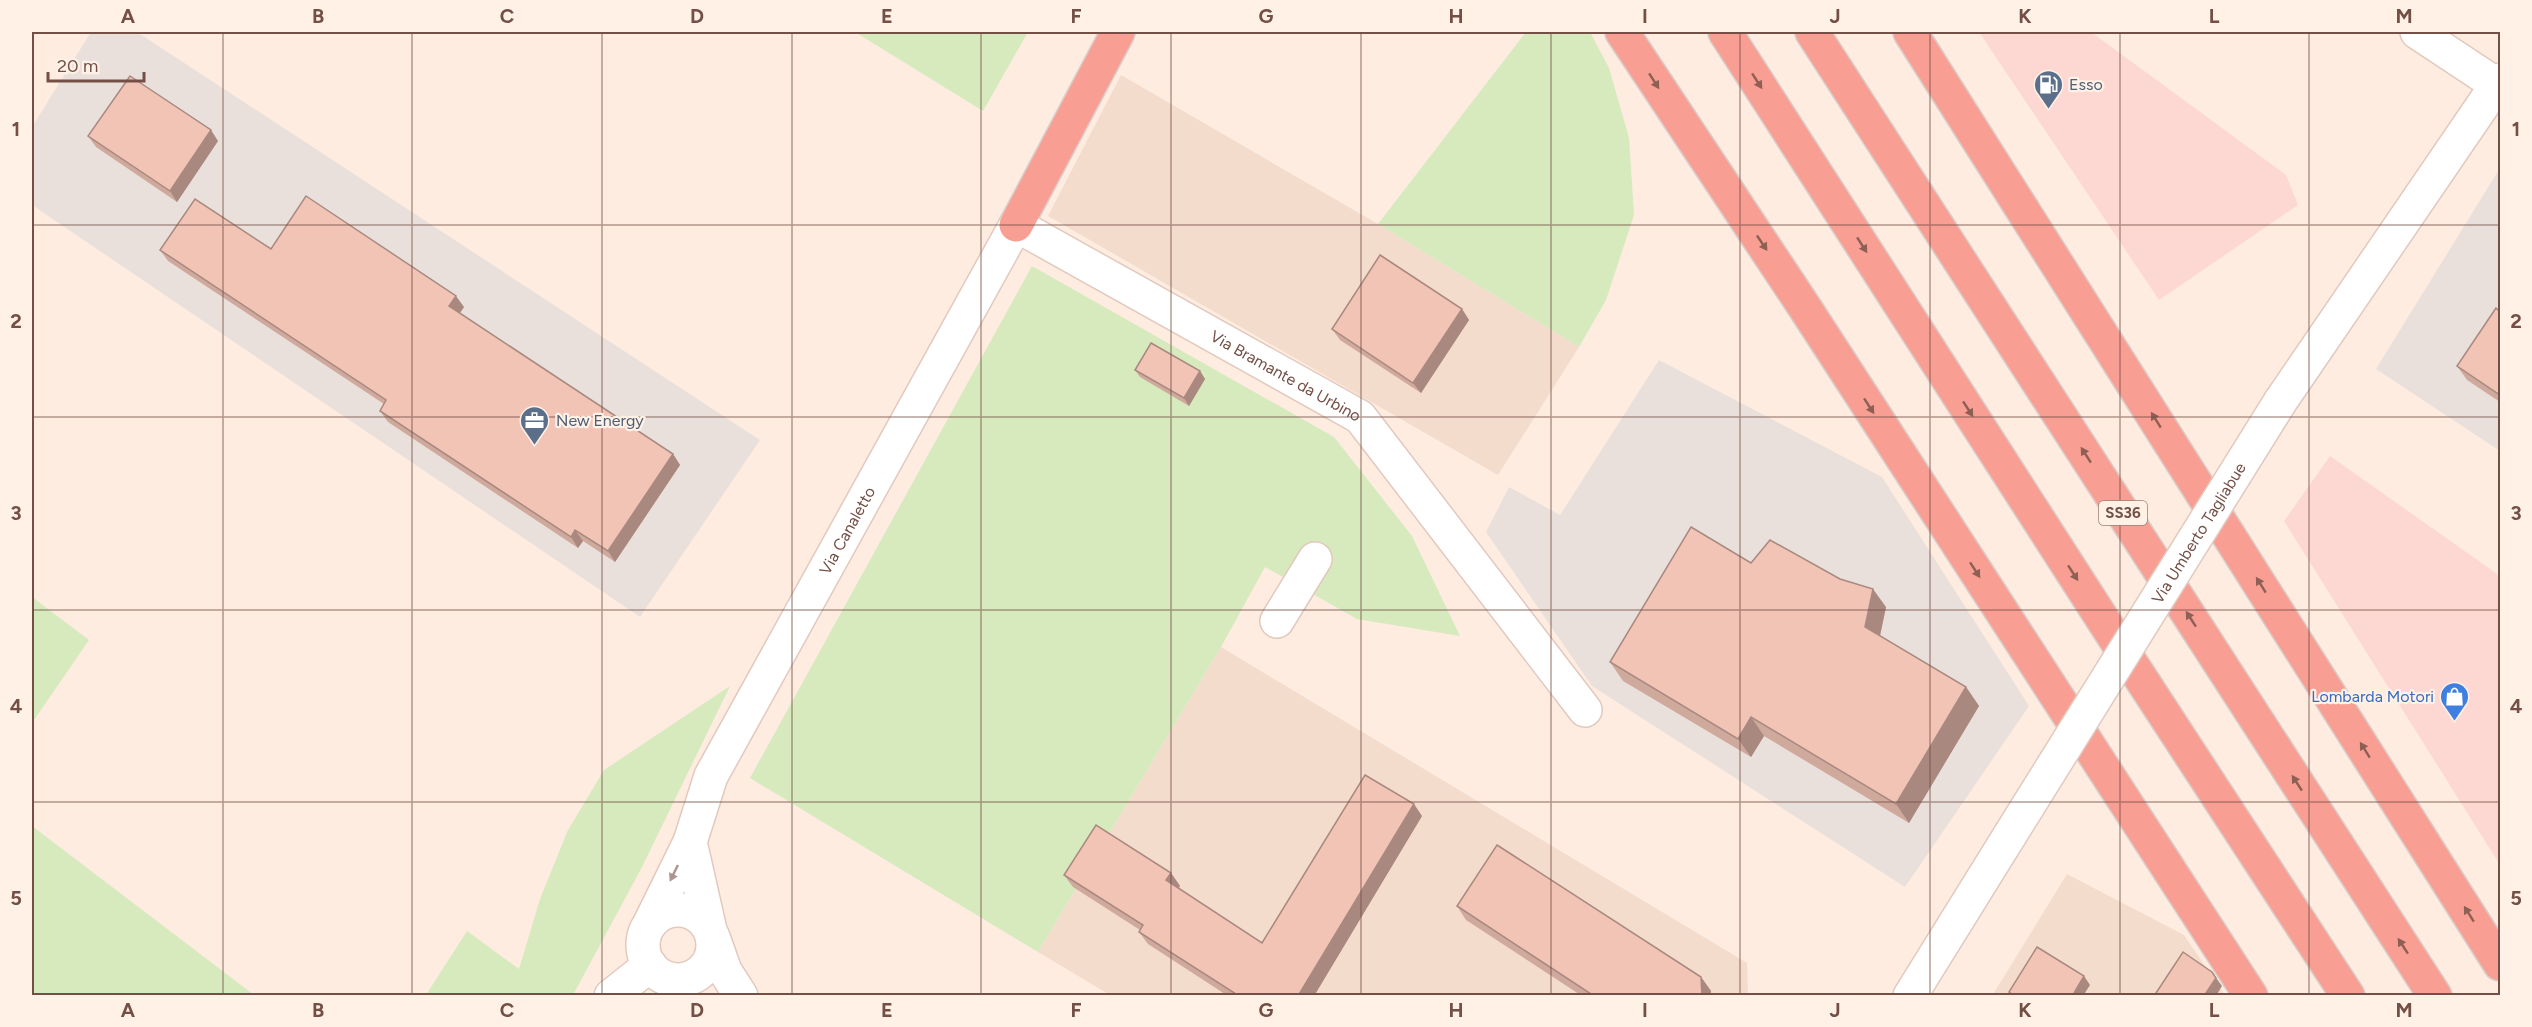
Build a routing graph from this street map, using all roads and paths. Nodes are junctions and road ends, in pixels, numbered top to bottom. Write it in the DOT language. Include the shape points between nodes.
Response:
graph roads {
  1 [pos="1118,32"];
  2 [pos="1622,32"];
  3 [pos="1725,32"];
  4 [pos="1812,32"];
  5 [pos="1910,32"];
  6 [pos="2417,32"];
  7 [pos="2499,82"];
  8 [pos="1016,225"];
  9 [pos="1315,559"];
  10 [pos="1277,621"];
  11 [pos="1585,710"];
  12 [pos="690,842"];
  13 [pos="650,923"];
  14 [pos="711,932"];
  15 [pos="2500,964"];
  16 [pos="650,966"];
  17 [pos="679,980"];
  18 [pos="611,996"];
  19 [pos="722,996"];
  20 [pos="741,996"];
  21 [pos="1910,996"];
  22 [pos="2250,996"];
  23 [pos="2348,996"];
  24 [pos="2435,996"];
  1 -- 8 [label="highway"];
  2 -- 22 [label="highway, one-way" via="1814,321"];
  3 -- 23 [label="highway, one-way"];
  24 -- 4 [label="highway, SS36, one-way"];
  15 -- 5 [label="highway, one-way"];
  6 -- 7 [label="street"];
  7 -- 21 [label="street, Via Umberto Tagliabue, bridge" via="2280,402"];
  8 -- 11 [label="street, Via Bramante da Urbino" via="1360,417"];
  8 -- 12 [label="street, Via Canaletto" via="711,776"];
  9 -- 10 [label="street"];
  12 -- 13 [label="street, Via Canaletto, one-way"];
  12 -- 14 [label="street"];
  13 -- 14 [label="street" via="659,915 680,909 701,918"];
  13 -- 16 [label="street, Via Canaletto" via="643,944"];
  14 -- 17 [label="street" via="710,961 692,977"];
  14 -- 20 [label="street" via="725,971"];
  16 -- 17 [label="street" via="663,976"];
  16 -- 18 [label="street"];
  17 -- 19 [label="street"];
}
